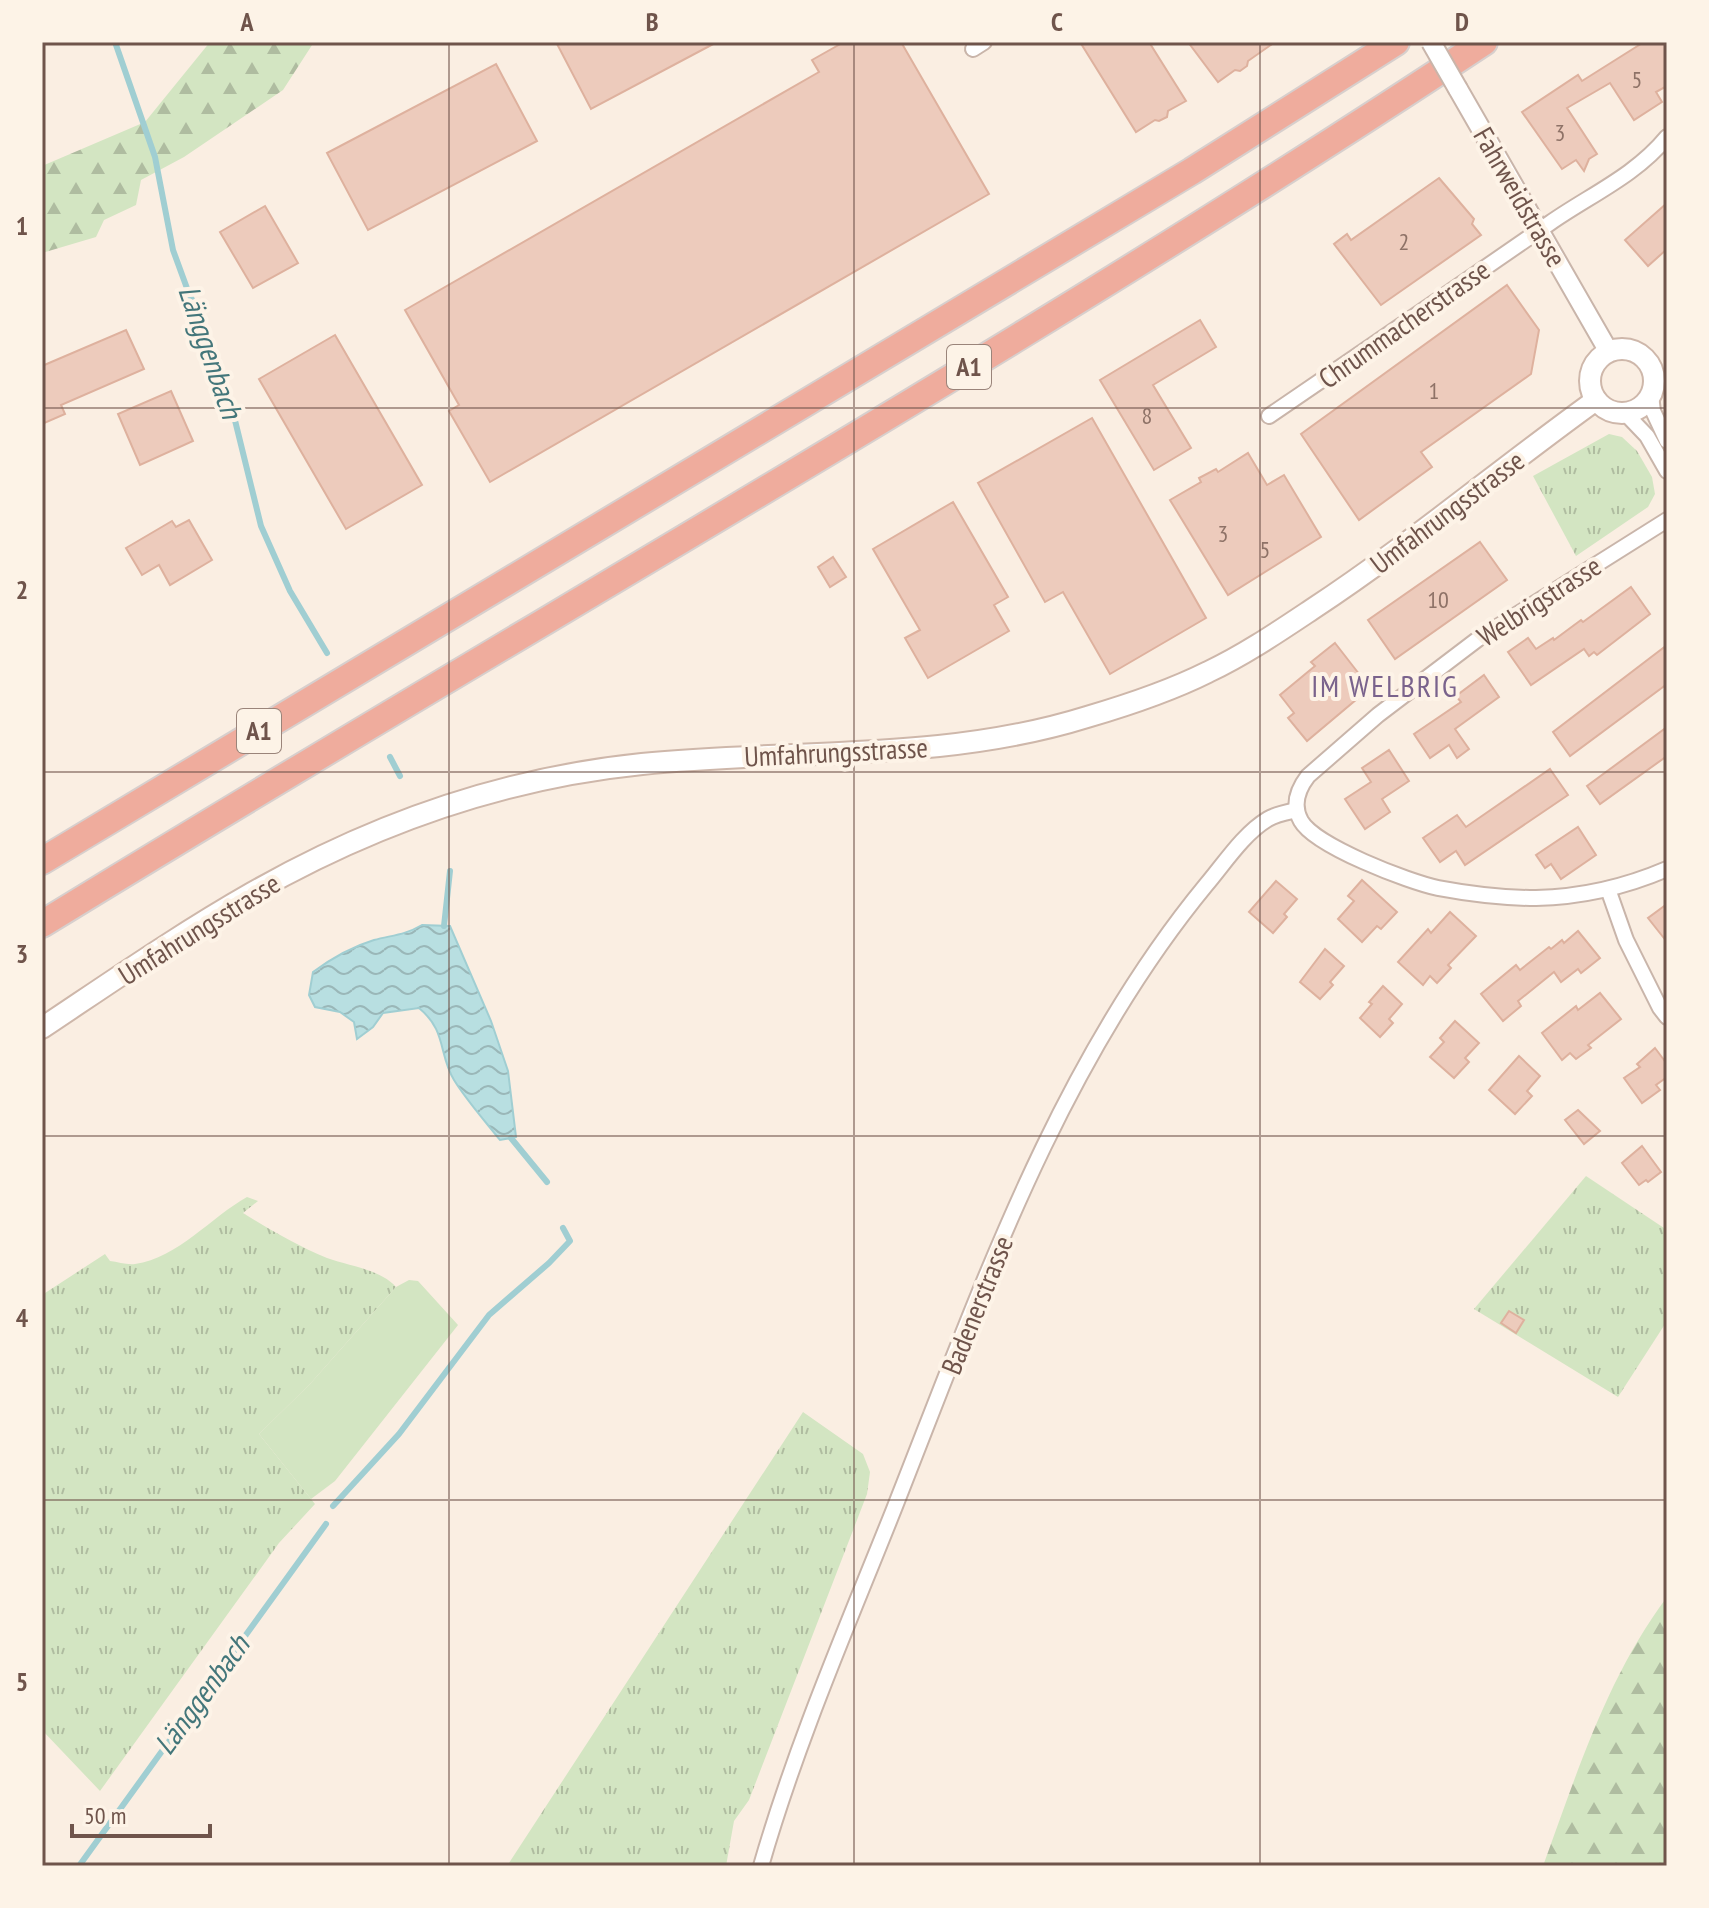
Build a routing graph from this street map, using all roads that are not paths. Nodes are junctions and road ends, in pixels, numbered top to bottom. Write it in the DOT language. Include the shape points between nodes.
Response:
graph roads {
  1 [pos="1396,42"];
  2 [pos="1431,42"];
  3 [pos="1484,42"];
  4 [pos="1667,137"];
  5 [pos="1539,231"];
  6 [pos="1667,351"];
  7 [pos="1609,352"];
  8 [pos="1649,364"];
  9 [pos="1651,396"];
  10 [pos="1596,400"];
  11 [pos="1626,414"];
  12 [pos="1269,416"];
  13 [pos="1667,441"];
  14 [pos="1667,471"];
  15 [pos="1667,520"];
  16 [pos="1297,810"];
  17 [pos="42,861"];
  18 [pos="1667,869"];
  19 [pos="1608,889"];
  20 [pos="42,924"];
  21 [pos="1667,1017"];
  22 [pos="42,1028"];
  23 [pos="761,1866"];
  1 -- 17 [label="highway, A1" via="1202,165"];
  2 -- 5 [label="street, Fahrweidstrasse, bridge"];
  3 -- 20 [label="highway, A1" via="1044,322"];
  4 -- 5 [label="street, Chrummacherstrasse" via="1632,170"];
  5 -- 7 [label="street, Fahrweidstrasse"];
  5 -- 12 [label="street, Chrummacherstrasse"];
  6 -- 8 [label="main road"];
  7 -- 8 [label="main road" via="1631,350"];
  7 -- 10 [label="main road" via="1591,374"];
  8 -- 9 [label="main road" via="1654,378"];
  9 -- 11 [label="main road"];
  9 -- 13 [label="street"];
  10 -- 11 [label="main road" via="1604,409"];
  10 -- 22 [label="main road, Umfahrungsstrasse" via="1348,585 1236,658 1187,682 1084,719 976,741 894,751 641,764 466,799 367,835 269,884"];
  11 -- 14 [label="street" via="1647,436"];
  15 -- 16 [label="street, Welbrigstrasse" via="1478,639 1378,715 1308,776 1300,786"];
  16 -- 19 [label="street" via="1302,823 1327,843 1434,887 1532,898"];
  16 -- 23 [label="street, Badenerstrasse" via="1268,819 1254,831 1189,907 1121,1006 1063,1106 1003,1239 838,1649"];
  18 -- 19 [label="street"];
  19 -- 21 [label="street" via="1626,940"];
}
